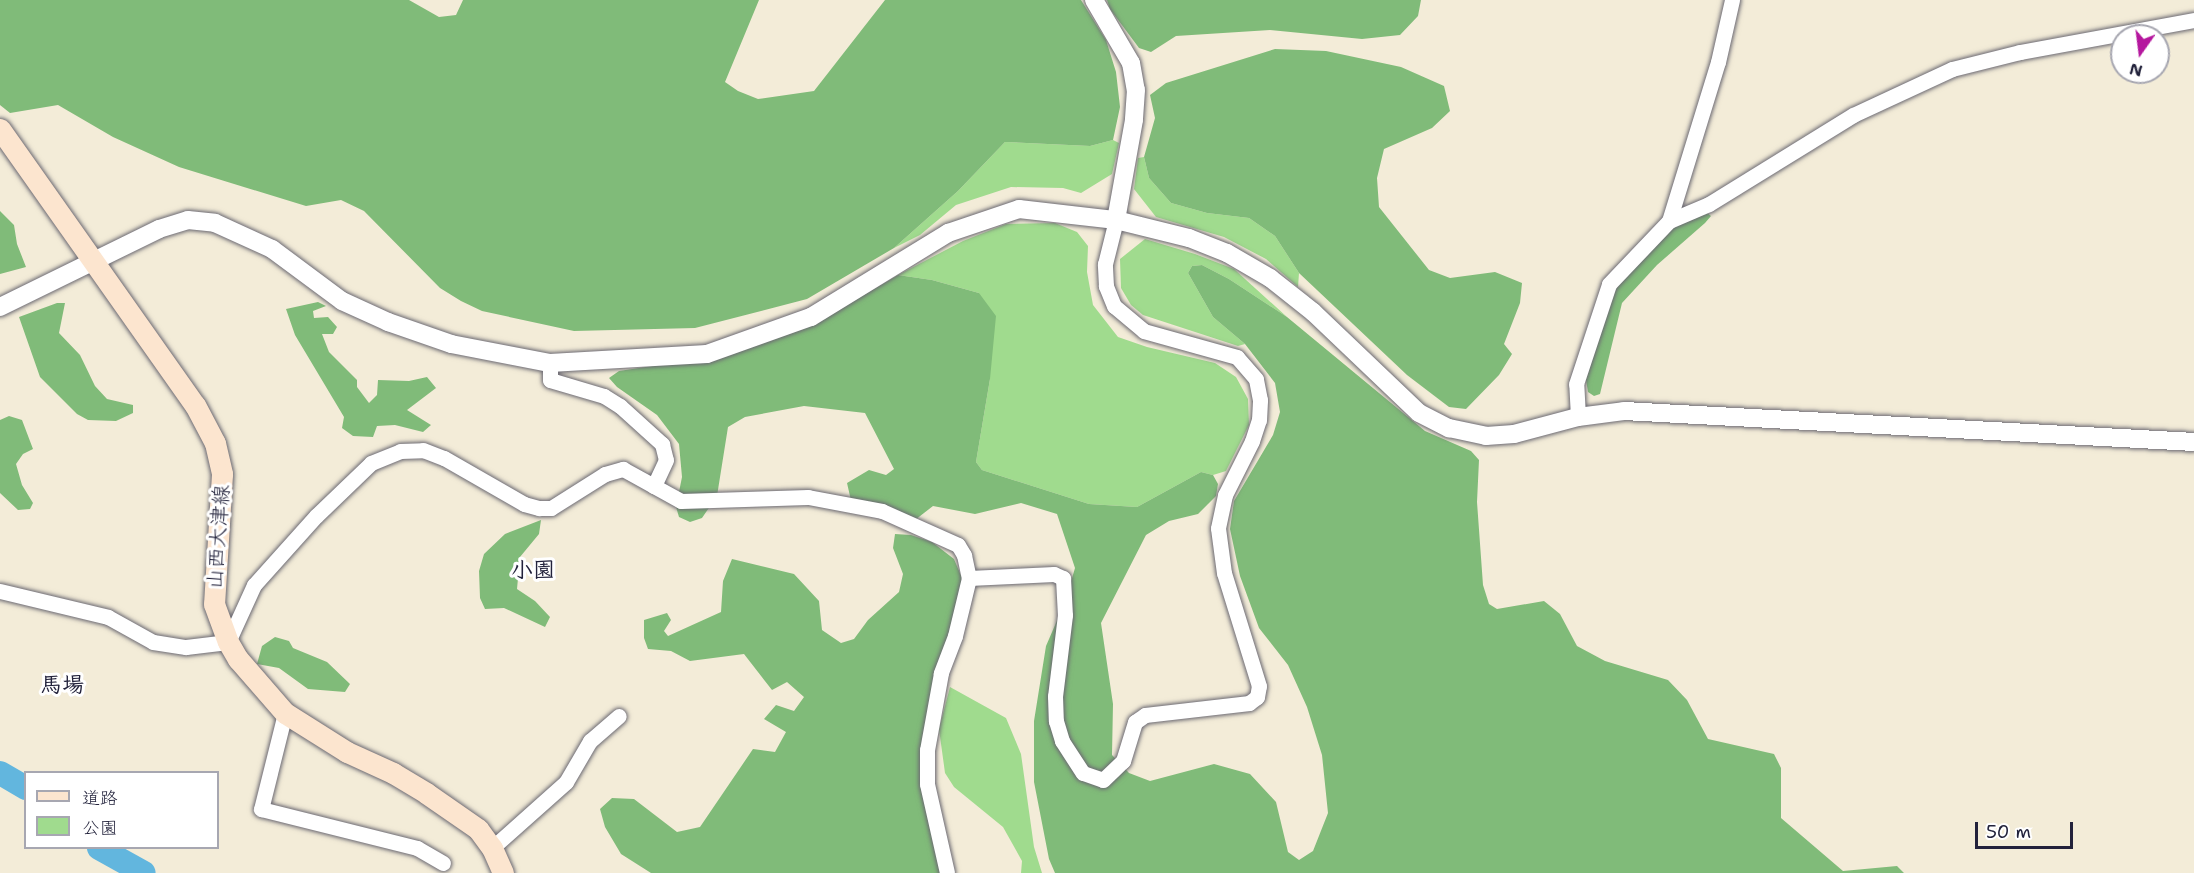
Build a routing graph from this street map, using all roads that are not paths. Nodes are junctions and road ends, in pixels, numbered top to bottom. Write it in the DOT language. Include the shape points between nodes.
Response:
graph roads {
  1 [pos="1094,0"];
  2 [pos="1732,0"];
  3 [pos="2194,20"];
  4 [pos="0,129"];
  5 [pos="1116,220"];
  6 [pos="1669,221"];
  7 [pos="92,262"];
  8 [pos="0,307"];
  9 [pos="550,363"];
  10 [pos="1578,417"];
  11 [pos="2194,442"];
  12 [pos="654,486"];
  13 [pos="969,578"];
  14 [pos="0,591"];
  15 [pos="228,642"];
  16 [pos="285,713"];
  17 [pos="619,716"];
  18 [pos="492,848"];
  19 [pos="443,863"];
  20 [pos="503,873"];
  21 [pos="947,873"];
  1 -- 5 [label="street" via="1131,63 1136,90"];
  2 -- 6 [label="street" via="1718,62"];
  3 -- 6 [label="street" via="2020,52 1952,69 1853,115 1709,204"];
  4 -- 7 [label="main road, 山西大津線"];
  5 -- 9 [label="street" via="1019,210 948,233 811,317 707,354"];
  5 -- 10 [label="street" via="1189,238 1227,253 1270,278 1313,312 1419,413 1449,428 1486,436 1514,434"];
  5 -- 13 [label="street" via="1105,264 1106,286 1114,306 1144,331 1237,357 1256,379 1259,420 1225,495 1218,528 1224,573 1259,686 1257,698 1250,703 1145,715 1135,722 1123,761 1103,780 1083,773 1062,741 1056,721 1054,696 1065,615 1063,578 1054,574"];
  6 -- 10 [label="street" via="1609,284 1576,384"];
  7 -- 8 [label="street"];
  7 -- 9 [label="street" via="159,229 188,220 214,223 272,249 342,301 388,322 451,344"];
  7 -- 15 [label="main road, 山西大津線" via="195,405 215,443 222,474 214,604"];
  9 -- 12 [label="street" via="550,380 604,396 662,444 666,460"];
  10 -- 11 [label="street" via="1624,411 1707,413"];
  12 -- 13 [label="street" via="681,501 808,497 882,511 958,545"];
  12 -- 15 [label="street" via="623,469 605,474 551,508 539,508 524,504 492,483 423,450 400,451 371,463 316,516 254,585"];
  13 -- 21 [label="street" via="941,673 927,750 927,784"];
  14 -- 15 [label="street" via="108,617 153,642 186,646"];
  15 -- 16 [label="main road, 山西大津線"];
  16 -- 18 [label="main road, 山西大津線" via="459,814 478,829"];
  16 -- 19 [label="street" via="261,809 417,848"];
  17 -- 18 [label="street" via="590,741 566,782"];
  18 -- 20 [label="main road, 山西大津線"];
}
